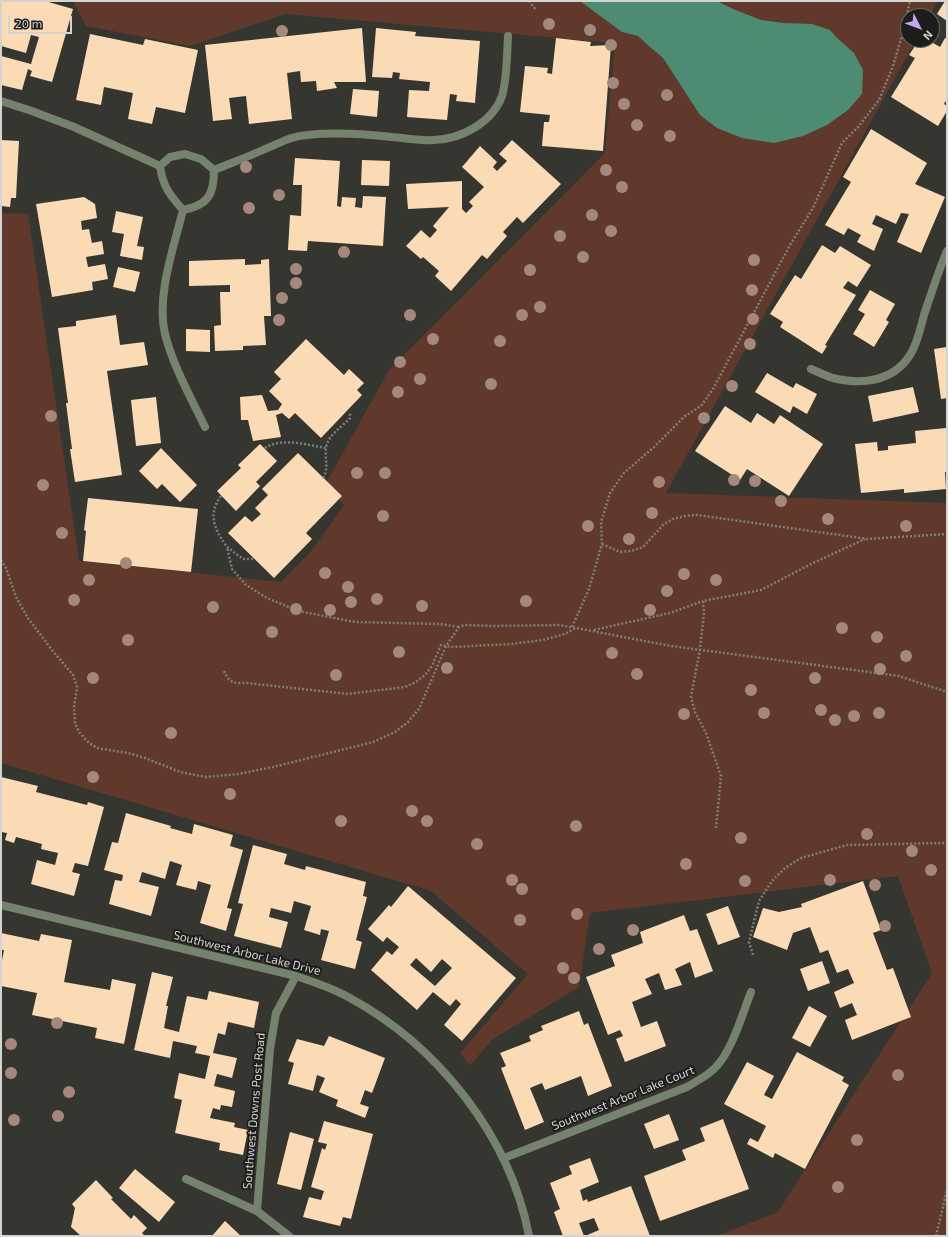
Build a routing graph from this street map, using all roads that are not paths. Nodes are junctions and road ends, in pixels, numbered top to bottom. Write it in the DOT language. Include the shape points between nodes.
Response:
graph roads {
  1 [pos="508,36"];
  2 [pos="1,101"];
  3 [pos="160,166"];
  4 [pos="214,170"];
  5 [pos="183,210"];
  6 [pos="947,251"];
  7 [pos="810,369"];
  8 [pos="205,427"];
  9 [pos="1,905"];
  10 [pos="296,976"];
  11 [pos="751,992"];
  12 [pos="504,1158"];
  13 [pos="186,1179"];
  14 [pos="256,1211"];
  15 [pos="289,1236"];
  16 [pos="529,1236"];
  1 -- 4 [label="street" via="501,98 484,121 470,131 434,140 326,133 305,135 285,139"];
  2 -- 3 [label="street" via="74,127"];
  3 -- 4 [label="street" via="170,157 185,154 201,159"];
  3 -- 5 [label="street" via="162,181"];
  4 -- 5 [label="street" via="214,183 208,198 196,208"];
  5 -- 8 [label="street" via="162,312 171,354"];
  6 -- 7 [label="street" via="918,339 910,356 897,370 879,379 857,382 834,378"];
  9 -- 10 [label="street, Southwest Arbor Lake Drive"];
  10 -- 12 [label="street, Southwest Arbor Lake Drive" via="349,997 411,1040 448,1076 464,1096"];
  10 -- 14 [label="street, Southwest Downs Post Road" via="276,1013 270,1049"];
  11 -- 12 [label="street, Southwest Arbor Lake Court" via="727,1052 716,1067 703,1078 687,1087"];
  12 -- 16 [label="street, Southwest Arbor Lake Drive"];
  13 -- 14 [label="street"];
  14 -- 15 [label="street"];
}
